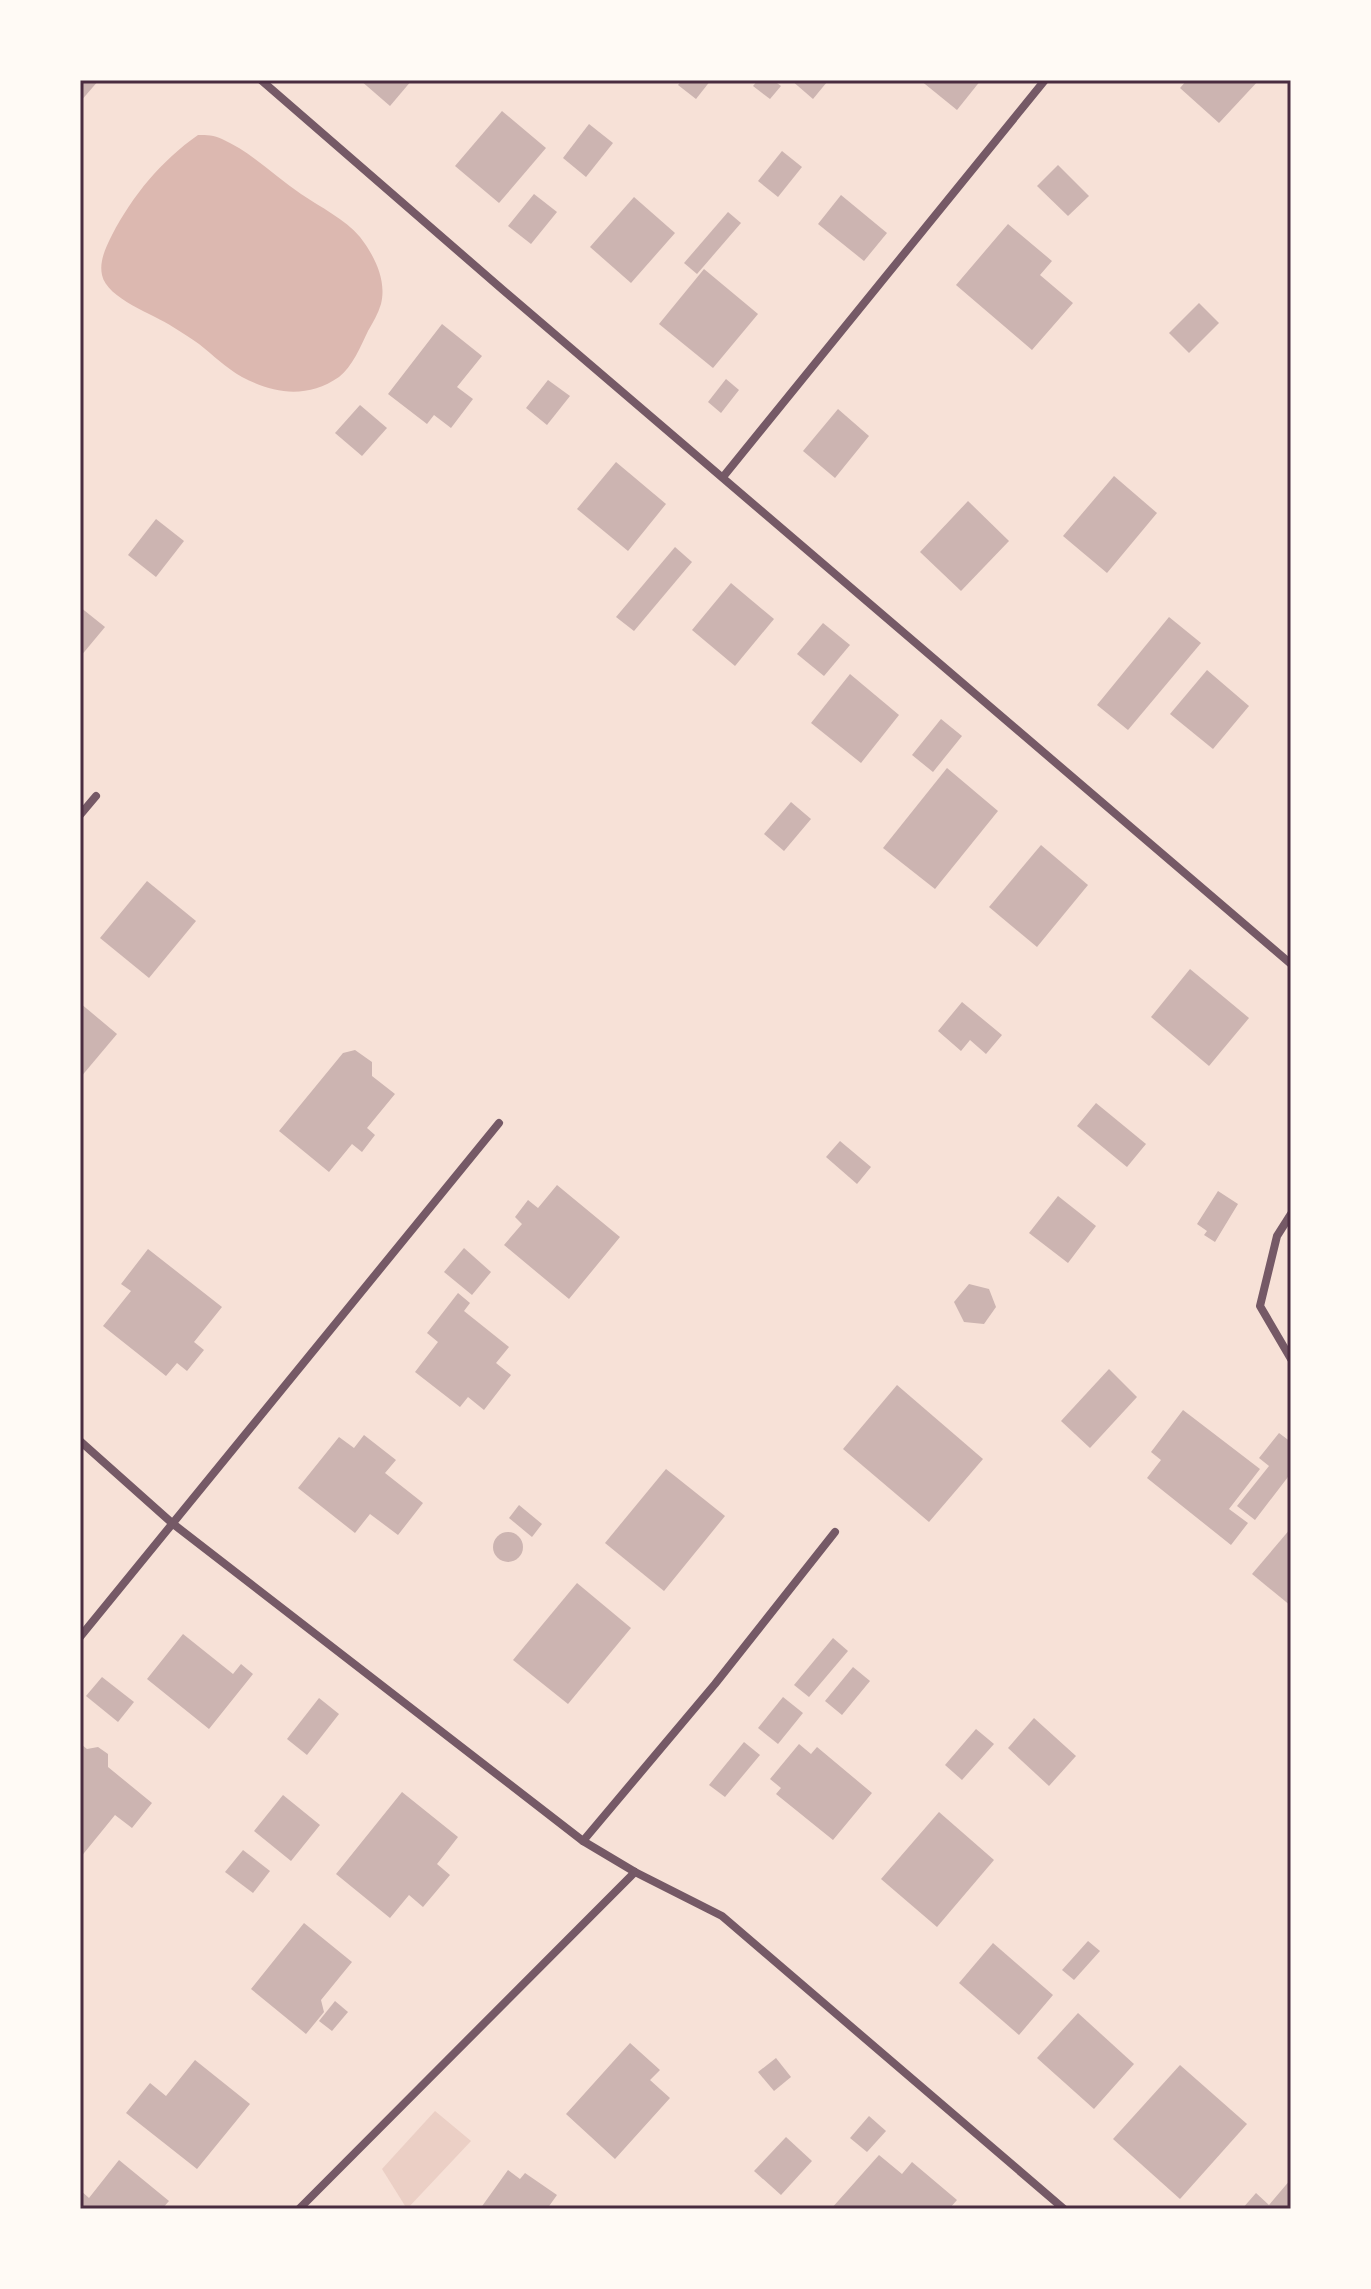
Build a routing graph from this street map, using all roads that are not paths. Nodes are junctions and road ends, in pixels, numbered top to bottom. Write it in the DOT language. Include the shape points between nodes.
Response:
graph roads {
  1 [pos="261,80"];
  2 [pos="1045,80"];
  3 [pos="723,477"];
  4 [pos="96,796"];
  5 [pos="80,815"];
  6 [pos="1291,964"];
  7 [pos="499,1123"];
  8 [pos="1291,1214"];
  9 [pos="1291,1359"];
  10 [pos="80,1441"];
  11 [pos="172,1523"];
  12 [pos="835,1532"];
  13 [pos="80,1637"];
  14 [pos="583,1841"];
  15 [pos="635,1872"];
  16 [pos="299,2209"];
  17 [pos="1064,2209"];
  1 -- 3 [label="street"];
  2 -- 3 [label="street"];
  3 -- 6 [label="street"];
  4 -- 5 [label="street"];
  7 -- 11 [label="street"];
  8 -- 9 [label="street" via="1277,1236 1260,1306"];
  10 -- 11 [label="street"];
  11 -- 13 [label="street"];
  11 -- 14 [label="street"];
  12 -- 14 [label="street"];
  14 -- 15 [label="street"];
  15 -- 16 [label="street"];
  15 -- 17 [label="street" via="722,1916"];
}
